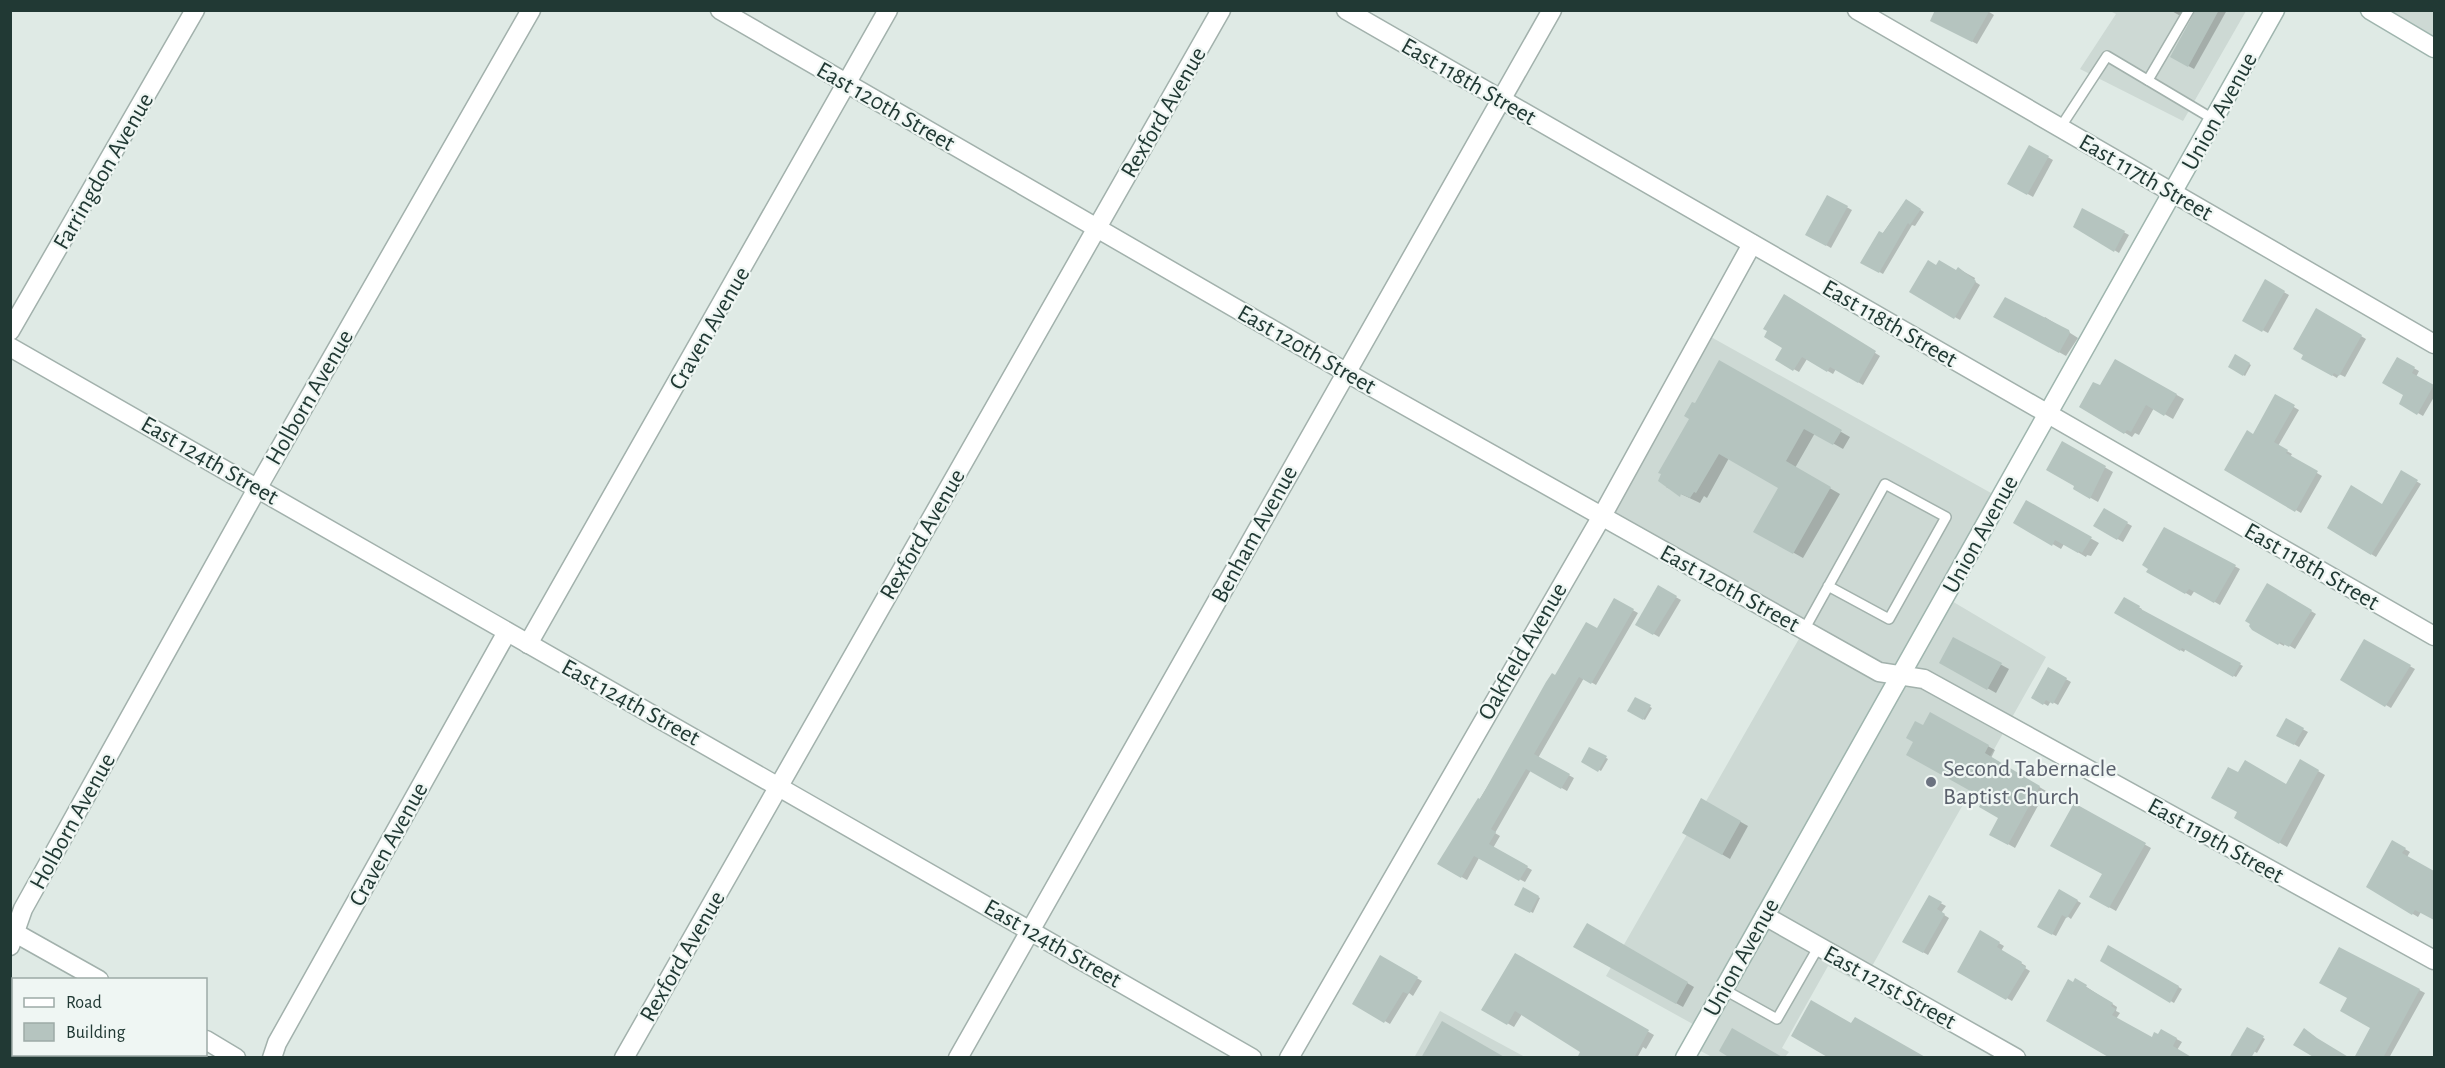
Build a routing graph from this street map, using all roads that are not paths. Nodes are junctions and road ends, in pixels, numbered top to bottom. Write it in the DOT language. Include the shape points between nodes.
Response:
graph roads {
  1 [pos="195,10"];
  2 [pos="531,10"];
  3 [pos="720,10"];
  4 [pos="888,10"];
  5 [pos="1221,10"];
  6 [pos="1346,10"];
  7 [pos="1552,10"];
  8 [pos="1857,10"];
  9 [pos="2189,10"];
  10 [pos="2275,10"];
  11 [pos="2370,10"];
  12 [pos="2430,42"];
  13 [pos="2148,80"];
  14 [pos="847,84"];
  15 [pos="1500,98"];
  16 [pos="2214,119"];
  17 [pos="2060,128"];
  18 [pos="2172,192"];
  19 [pos="1096,227"];
  20 [pos="1752,243"];
  21 [pos="10,331"];
  22 [pos="2434,344"];
  23 [pos="10,347"];
  24 [pos="1346,372"];
  25 [pos="2048,414"];
  26 [pos="258,487"];
  27 [pos="1602,516"];
  28 [pos="1828,586"];
  29 [pos="1804,630"];
  30 [pos="507,632"];
  31 [pos="2434,636"];
  32 [pos="528,644"];
  33 [pos="1899,677"];
  34 [pos="780,785"];
  35 [pos="1765,916"];
  36 [pos="1030,929"];
  37 [pos="12,936"];
  38 [pos="1819,946"];
  39 [pos="2434,960"];
  40 [pos="95,978"];
  41 [pos="1724,989"];
  42 [pos="207,1041"];
  43 [pos="236,1058"];
  44 [pos="272,1058"];
  45 [pos="624,1058"];
  46 [pos="958,1058"];
  47 [pos="1252,1058"];
  48 [pos="1289,1058"];
  49 [pos="1685,1058"];
  50 [pos="2016,1058"];
  1 -- 21 [label="street, Farringdon Avenue"];
  2 -- 26 [label="street, Holborn Avenue"];
  3 -- 14 [label="street, East 120th Street"];
  4 -- 14 [label="street, Craven Avenue"];
  5 -- 19 [label="street, Rexford Avenue"];
  6 -- 15 [label="street, East 118th Street"];
  7 -- 15 [label="street, Benham Avenue"];
  8 -- 17 [label="street, East 117th Street"];
  9 -- 13 [label="lane"];
  10 -- 16 [label="street, Union Avenue"];
  11 -- 12 [label="street"];
  13 -- 16 [label="lane"];
  13 -- 17 [label="lane" via="2107,56"];
  14 -- 19 [label="street, East 120th Street"];
  14 -- 32 [label="street, Craven Avenue"];
  15 -- 20 [label="street, East 118th Street"];
  15 -- 24 [label="street, Benham Avenue"];
  16 -- 18 [label="street, Union Avenue"];
  17 -- 18 [label="street, East 117th Street"];
  18 -- 22 [label="street, East 117th Street"];
  18 -- 25 [label="street, Union Avenue"];
  19 -- 24 [label="street, East 120th Street"];
  19 -- 34 [label="street, Rexford Avenue"];
  20 -- 25 [label="street, East 118th Street"];
  20 -- 27 [label="street, Oakfield Avenue"];
  23 -- 26 [label="street, East 124th Street"];
  24 -- 27 [label="street, East 120th Street"];
  24 -- 36 [label="street, Benham Avenue"];
  25 -- 31 [label="street, East 118th Street"];
  25 -- 33 [label="street, Union Avenue"];
  26 -- 30 [label="street, East 124th Street"];
  26 -- 37 [label="street, Holborn Avenue" via="23,909"];
  27 -- 29 [label="street, East 120th Street"];
  27 -- 48 [label="street, Oakfield Avenue"];
  28 -- 28 [label="lane" via="1885,484 1946,517 1888,619"];
  28 -- 29 [label="lane"];
  29 -- 33 [label="street, East 120th Street" via="1879,672"];
  30 -- 32 [label="street, East 124th Street"];
  30 -- 44 [label="street, Craven Avenue"];
  32 -- 34 [label="street, East 124th Street"];
  33 -- 35 [label="street, Union Avenue"];
  33 -- 39 [label="street, East 119th Street" via="1924,679"];
  34 -- 36 [label="street, East 124th Street"];
  34 -- 45 [label="street, Rexford Avenue"];
  35 -- 38 [label="street, East 121st Street"];
  35 -- 41 [label="street, Union Avenue"];
  36 -- 46 [label="street, Benham Avenue"];
  36 -- 47 [label="street, East 124th Street"];
  37 -- 40 [label="street"];
  38 -- 41 [label="lane" via="1777,1019"];
  38 -- 50 [label="street, East 121st Street"];
  41 -- 49 [label="street, Union Avenue"];
  42 -- 43 [label="street"];
}
